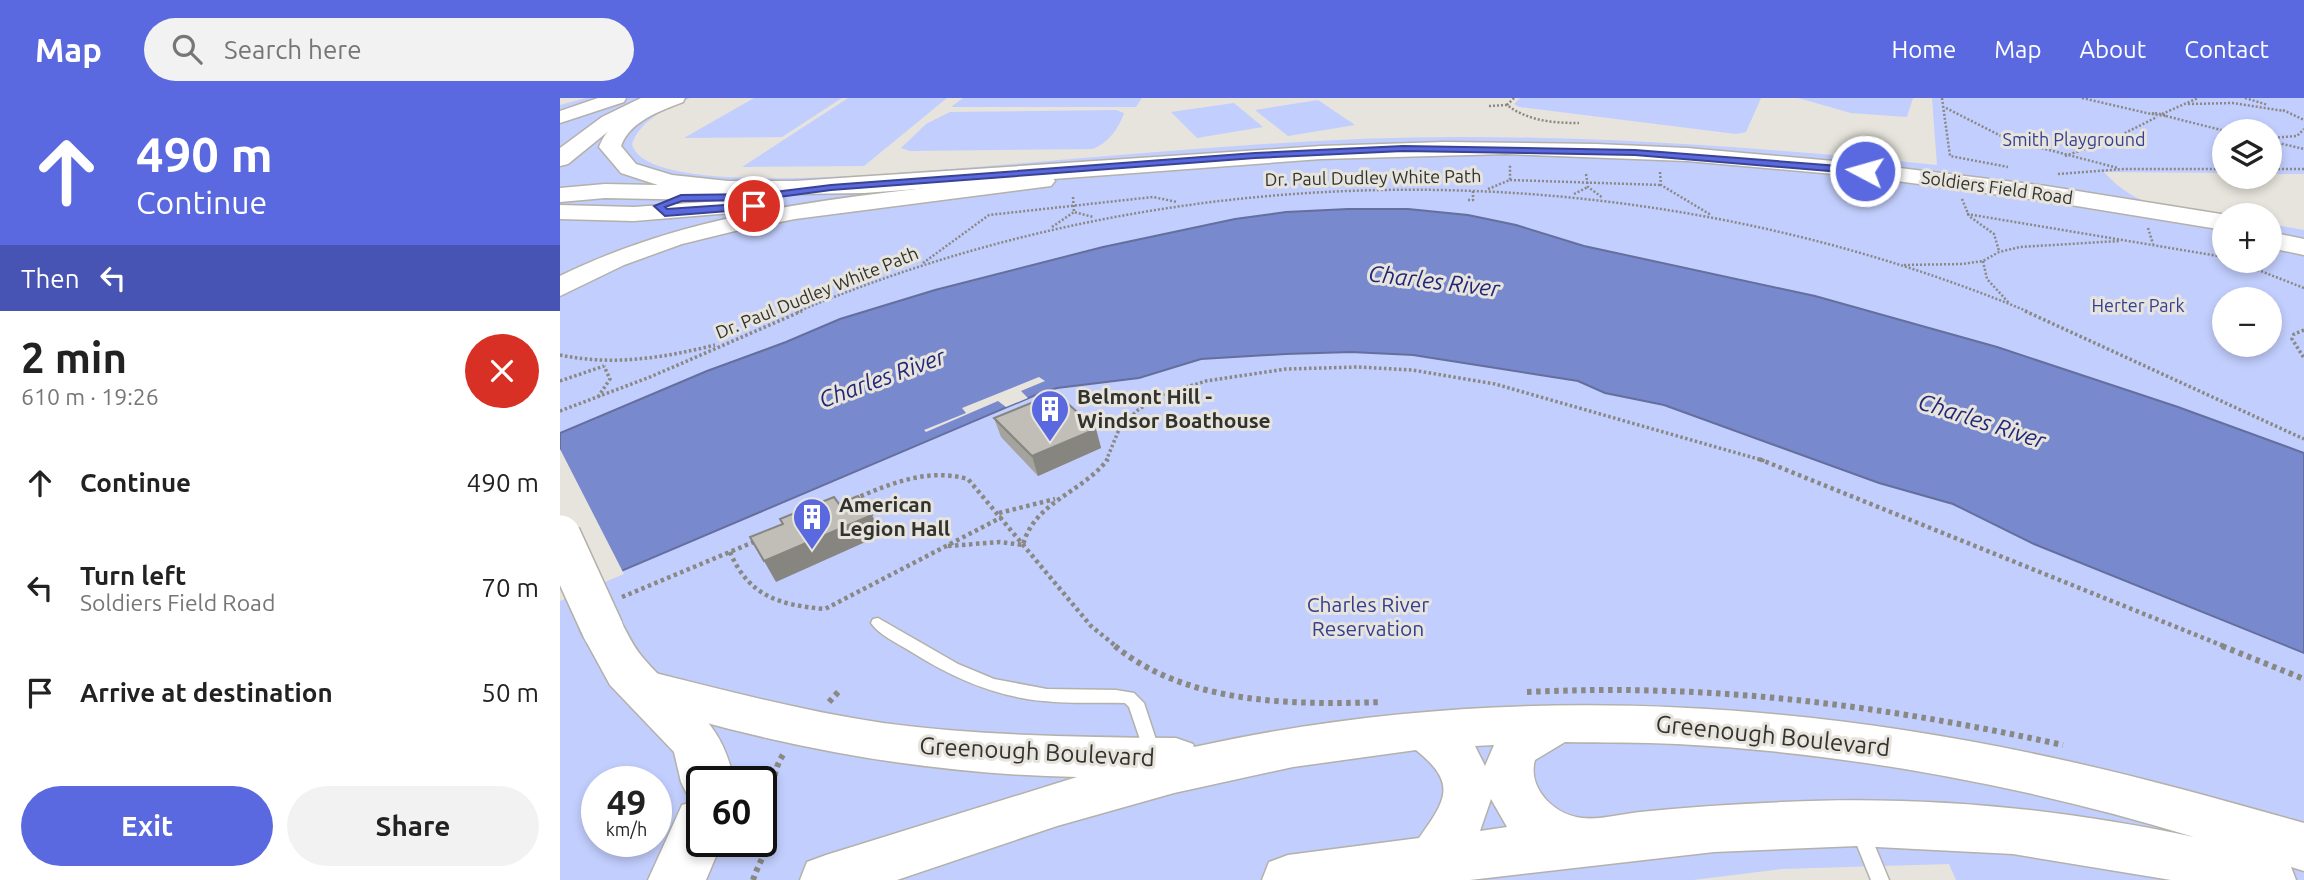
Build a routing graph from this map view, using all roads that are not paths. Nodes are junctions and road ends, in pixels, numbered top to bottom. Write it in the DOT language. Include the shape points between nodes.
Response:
graph roads {
  1 [pos="617,98"];
  2 [pos="656,98"];
  3 [pos="676,98"];
  4 [pos="560,117"];
  5 [pos="560,159"];
  6 [pos="1845,173"];
  7 [pos="1043,181"];
  8 [pos="831,187"];
  9 [pos="787,189"];
  10 [pos="560,195"];
  11 [pos="560,212"];
  12 [pos="665,212"];
  13 [pos="2212,220"];
  14 [pos="2212,230"];
  15 [pos="2282,232"];
  16 [pos="2304,237"];
  17 [pos="2282,242"];
  18 [pos="2304,247"];
  19 [pos="560,287"];
  20 [pos="560,536"];
  21 [pos="878,623"];
  22 [pos="639,686"];
  23 [pos="1564,723"];
  24 [pos="1426,731"];
  25 [pos="705,766"];
  26 [pos="1157,767"];
  27 [pos="1856,823"];
  28 [pos="1585,843"];
  29 [pos="2304,848"];
  30 [pos="687,857"];
  31 [pos="1434,862"];
  32 [pos="1340,876"];
  33 [pos="677,880"];
  34 [pos="826,880"];
  35 [pos="1288,880"];
  36 [pos="1880,880"];
  37 [pos="2270,880"];
  1 -- 4 [label="main road"];
  2 -- 5 [label="main road" via="610,121"];
  3 -- 9 [label="main road, Soldiers Field Road" via="620,130 611,145 615,161 635,173 674,183"];
  6 -- 7 [label="main road, Soldiers Field Road" via="1463,156 1270,163"];
  6 -- 8 [label="main road, Soldiers Field Road" via="1604,151 1403,149 1255,155"];
  6 -- 13 [label="main road, Soldiers Field Road" via="2017,190"];
  6 -- 14 [label="main road, Soldiers Field Road"];
  7 -- 12 [label="main road, Soldiers Field Road"];
  7 -- 19 [label="main road" via="732,223 636,251"];
  8 -- 9 [label="main road, Soldiers Field Road"];
  8 -- 12 [label="main road" via="757,197 679,198 660,205"];
  9 -- 10 [label="main road"];
  11 -- 12 [label="main road, Soldiers Field Road"];
  15 -- 16 [label="main road"];
  17 -- 18 [label="main road"];
  20 -- 22 [label="main road, bridge" via="611,614 618,659"];
  21 -- 26 [label="lane" via="932,659 984,683 1037,694 1128,697 1136,704"];
  22 -- 25 [label="main road" via="692,736"];
  22 -- 26 [label="main road, Greenough Boulevard" via="776,722 884,743"];
  23 -- 24 [label="main road, Greenough Boulevard"];
  23 -- 28 [label="main road" via="1518,746 1510,762 1510,781 1529,816"];
  23 -- 29 [label="main road, Greenough Boulevard" via="1708,727 1916,751 2099,789"];
  24 -- 26 [label="main road, Greenough Boulevard"];
  24 -- 31 [label="main road" via="1460,763 1468,795 1462,816"];
  26 -- 34 [label="main road, Greenough Boulevard"];
  27 -- 28 [label="main road" via="1709,830"];
  27 -- 36 [label="lane"];
  27 -- 37 [label="main road" via="2041,836 2180,859"];
  28 -- 31 [label="main road"];
  30 -- 33 [label="main road"];
  31 -- 32 [label="main road"];
  32 -- 35 [label="main road"];
}
